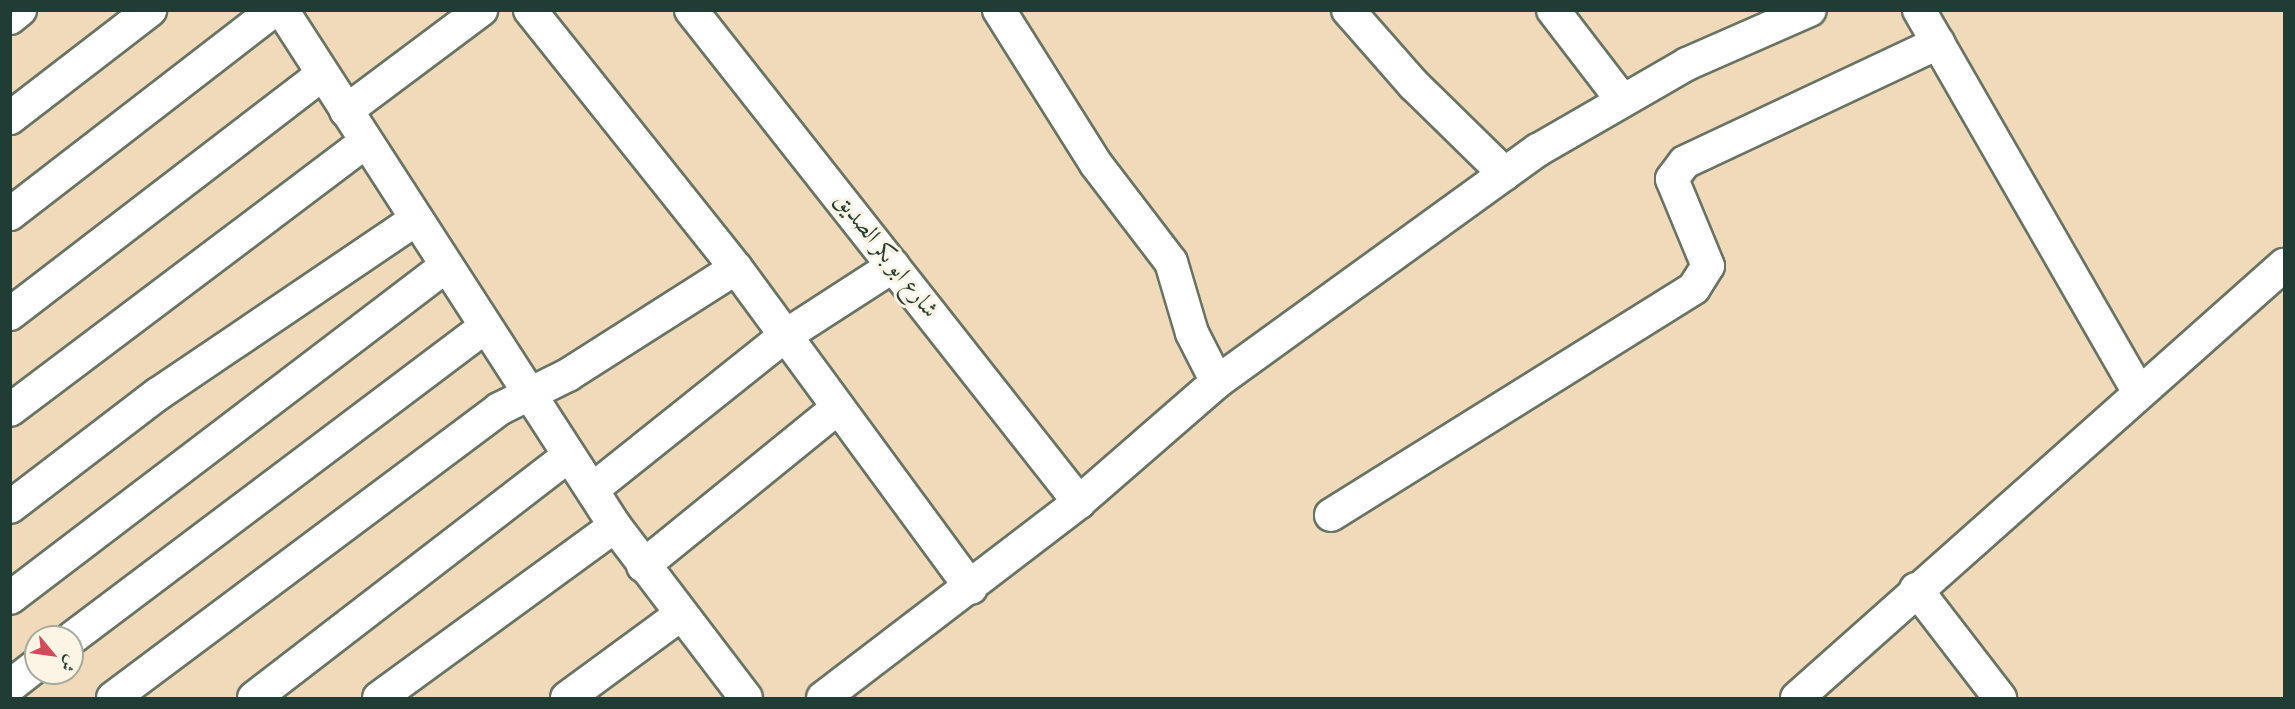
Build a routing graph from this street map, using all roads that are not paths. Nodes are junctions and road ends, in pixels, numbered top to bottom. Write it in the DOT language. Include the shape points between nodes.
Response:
graph roads {
  1 [pos="20,10"];
  2 [pos="150,10"];
  3 [pos="274,10"];
  4 [pos="282,10"];
  5 [pos="481,10"];
  6 [pos="530,10"];
  7 [pos="691,10"];
  8 [pos="999,10"];
  9 [pos="1348,10"];
  10 [pos="1553,10"];
  11 [pos="1810,10"];
  12 [pos="1919,10"];
  13 [pos="10,18"];
  14 [pos="1938,43"];
  15 [pos="323,74"];
  16 [pos="1622,100"];
  17 [pos="346,111"];
  18 [pos="10,118"];
  19 [pos="366,142"];
  20 [pos="1505,174"];
  21 [pos="10,214"];
  22 [pos="415,220"];
  23 [pos="2284,265"];
  24 [pos="446,266"];
  25 [pos="893,266"];
  26 [pos="736,268"];
  27 [pos="10,314"];
  28 [pos="485,327"];
  29 [pos="785,336"];
  30 [pos="1217,382"];
  31 [pos="2139,393"];
  32 [pos="529,395"];
  33 [pos="10,410"];
  34 [pos="836,410"];
  35 [pos="568,456"];
  36 [pos="593,489"];
  37 [pos="1079,502"];
  38 [pos="10,507"];
  39 [pos="1331,514"];
  40 [pos="615,526"];
  41 [pos="643,566"];
  42 [pos="971,588"];
  43 [pos="1916,589"];
  44 [pos="10,598"];
  45 [pos="680,615"];
  46 [pos="84,629"];
  47 [pos="24,675"];
  48 [pos="10,686"];
  49 [pos="113,699"];
  50 [pos="254,699"];
  51 [pos="379,699"];
  52 [pos="567,699"];
  53 [pos="746,699"];
  54 [pos="823,699"];
  55 [pos="1797,699"];
  56 [pos="2000,699"];
  1 -- 13 [label="street"];
  2 -- 18 [label="street"];
  3 -- 21 [label="street"];
  4 -- 15 [label="street"];
  5 -- 17 [label="street"];
  6 -- 26 [label="street"];
  7 -- 25 [label="street, شارع ابو بكر الصديق"];
  8 -- 30 [label="street" via="1096,164 1171,262 1192,333"];
  9 -- 20 [label="street" via="1414,85"];
  10 -- 16 [label="street"];
  11 -- 16 [label="street" via="1687,64"];
  12 -- 14 [label="street"];
  14 -- 31 [label="street"];
  14 -- 39 [label="street" via="1685,162 1672,178 1708,266 1694,288"];
  15 -- 17 [label="street"];
  15 -- 27 [label="street"];
  16 -- 20 [label="street"];
  17 -- 19 [label="street"];
  19 -- 22 [label="street"];
  19 -- 33 [label="street"];
  20 -- 30 [label="street"];
  22 -- 24 [label="street"];
  22 -- 38 [label="street" via="158,394"];
  23 -- 31 [label="street"];
  24 -- 28 [label="street"];
  24 -- 44 [label="street"];
  25 -- 29 [label="street"];
  25 -- 37 [label="street, شارع ابو بكر الصديق"];
  26 -- 29 [label="street"];
  26 -- 32 [label="street"];
  28 -- 32 [label="street"];
  28 -- 46 [label="street"];
  29 -- 34 [label="street"];
  29 -- 36 [label="street"];
  30 -- 37 [label="street"];
  31 -- 43 [label="street"];
  32 -- 35 [label="street"];
  32 -- 49 [label="street" via="490,416"];
  34 -- 41 [label="street"];
  34 -- 42 [label="street"];
  35 -- 36 [label="street"];
  35 -- 50 [label="street"];
  36 -- 40 [label="street"];
  37 -- 42 [label="street"];
  40 -- 41 [label="street"];
  40 -- 51 [label="street"];
  41 -- 45 [label="street"];
  42 -- 54 [label="street"];
  43 -- 55 [label="street"];
  43 -- 56 [label="street"];
  45 -- 52 [label="street"];
  45 -- 53 [label="street"];
  47 -- 48 [label="street"];
}
